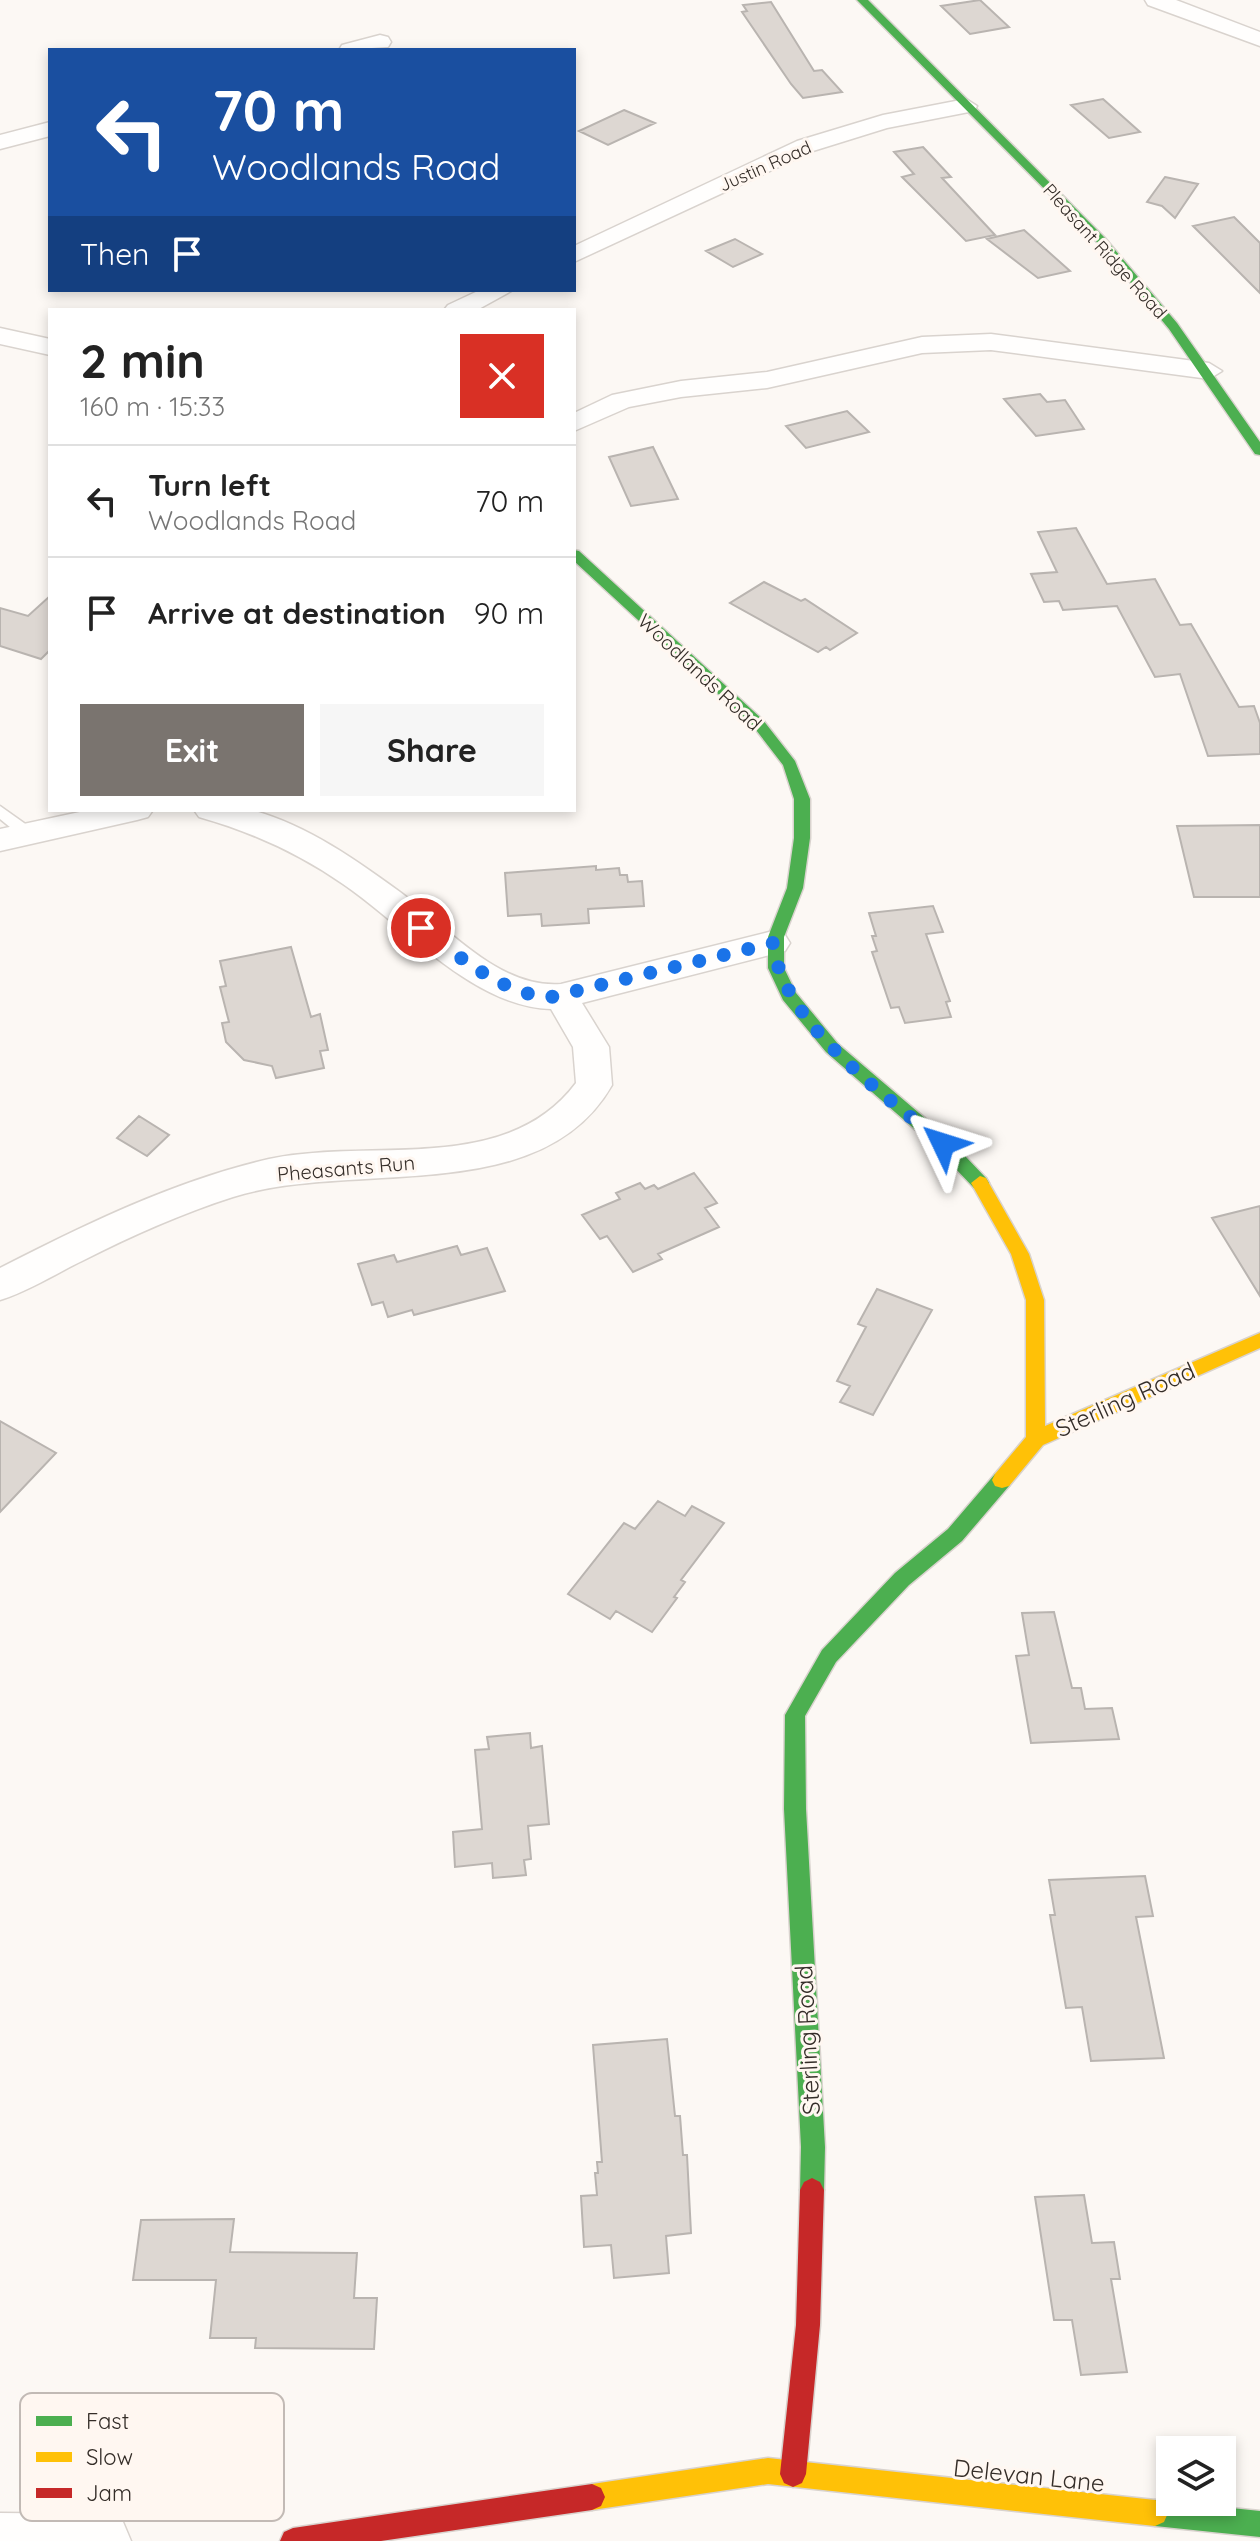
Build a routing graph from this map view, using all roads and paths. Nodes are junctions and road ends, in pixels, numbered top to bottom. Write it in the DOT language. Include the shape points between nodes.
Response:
graph roads {
  1 [pos="862,0"];
  2 [pos="1156,0"];
  3 [pos="1260,39"];
  4 [pos="380,42"];
  5 [pos="358,48"];
  6 [pos="966,106"];
  7 [pos="48,130"];
  8 [pos="0,142"];
  9 [pos="576,254"];
  10 [pos="496,292"];
  11 [pos="461,308"];
  12 [pos="0,336"];
  13 [pos="48,347"];
  14 [pos="1209,371"];
  15 [pos="576,422"];
  16 [pos="1260,451"];
  17 [pos="576,556"];
  18 [pos="0,811"];
  19 [pos="127,812"];
  20 [pos="217,812"];
  21 [pos="13,836"];
  22 [pos="773,943"];
  23 [pos="561,996"];
  24 [pos="0,1285"];
  25 [pos="1260,1340"];
  26 [pos="1036,1439"];
  27 [pos="793,2474"];
  28 [pos="1260,2524"];
  29 [pos="0,2540"];
  30 [pos="104,2541"];
  31 [pos="293,2541"];
  1 -- 6 [label="street, Pleasant Ridge Road"];
  2 -- 3 [label="street"];
  4 -- 5 [label="street"];
  6 -- 9 [label="street, Justin Road" via="883,122 805,146"];
  6 -- 14 [label="street, Pleasant Ridge Road" via="1075,211"];
  7 -- 8 [label="street"];
  10 -- 11 [label="street"];
  12 -- 13 [label="street"];
  14 -- 15 [label="street" via="991,342 922,345 767,380 621,401"];
  14 -- 16 [label="street, Pleasant Ridge Road"];
  17 -- 22 [label="street, Woodlands Road" via="742,706 789,762 802,792 803,821 796,886"];
  18 -- 21 [label="lane"];
  19 -- 21 [label="street"];
  20 -- 23 [label="street" via="279,831 317,852 487,977 517,993"];
  22 -- 23 [label="street"];
  22 -- 26 [label="street" via="776,967 829,1044 966,1165 1011,1234 1038,1314"];
  23 -- 24 [label="street, Pheasants Run" via="591,1047 594,1085 567,1118 534,1138 497,1150 402,1165 274,1172 180,1198"];
  25 -- 26 [label="street, Sterling Road"];
  26 -- 27 [label="street, Sterling Road" via="955,1535 902,1579 829,1656 795,1715 798,1899 813,2147 808,2325"];
  27 -- 28 [label="street, Delevan Lane"];
  27 -- 31 [label="street" via="768,2471"];
  29 -- 30 [label="street"];
}
